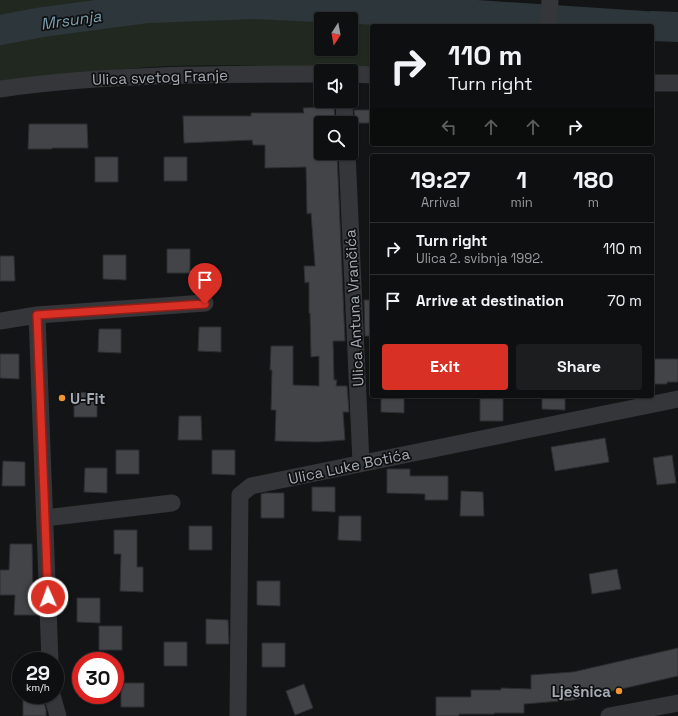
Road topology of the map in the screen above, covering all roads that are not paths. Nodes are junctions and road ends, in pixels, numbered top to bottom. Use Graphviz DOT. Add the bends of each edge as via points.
graph roads {
  1 [pos="550,0"];
  2 [pos="548,24"];
  3 [pos="314,74"];
  4 [pos="358,74"];
  5 [pos="370,75"];
  6 [pos="654,83"];
  7 [pos="678,83"];
  8 [pos="0,89"];
  9 [pos="347,160"];
  10 [pos="205,304"];
  11 [pos="37,315"];
  12 [pos="0,321"];
  13 [pos="678,399"];
  14 [pos="361,463"];
  15 [pos="172,503"];
  16 [pos="45,518"];
  17 [pos="50,652"];
  18 [pos="678,703"];
  19 [pos="55,704"];
  20 [pos="58,716"];
  21 [pos="238,716"];
  22 [pos="609,716"];
  1 -- 2 [label="street"];
  3 -- 8 [label="street, Ulica svetog Franje" via="113,77"];
  4 -- 5 [label="street"];
  6 -- 7 [label="street"];
  9 -- 14 [label="street, Ulica Antuna Vrančića"];
  10 -- 11 [label="street"];
  11 -- 12 [label="street"];
  11 -- 16 [label="street"];
  13 -- 14 [label="street, Ulica Luke Botića"];
  14 -- 21 [label="street, Ulica Luke Botića" via="251,486 240,494"];
  15 -- 16 [label="street"];
  16 -- 17 [label="street"];
  18 -- 22 [label="street"];
  19 -- 20 [label="street"];
}
